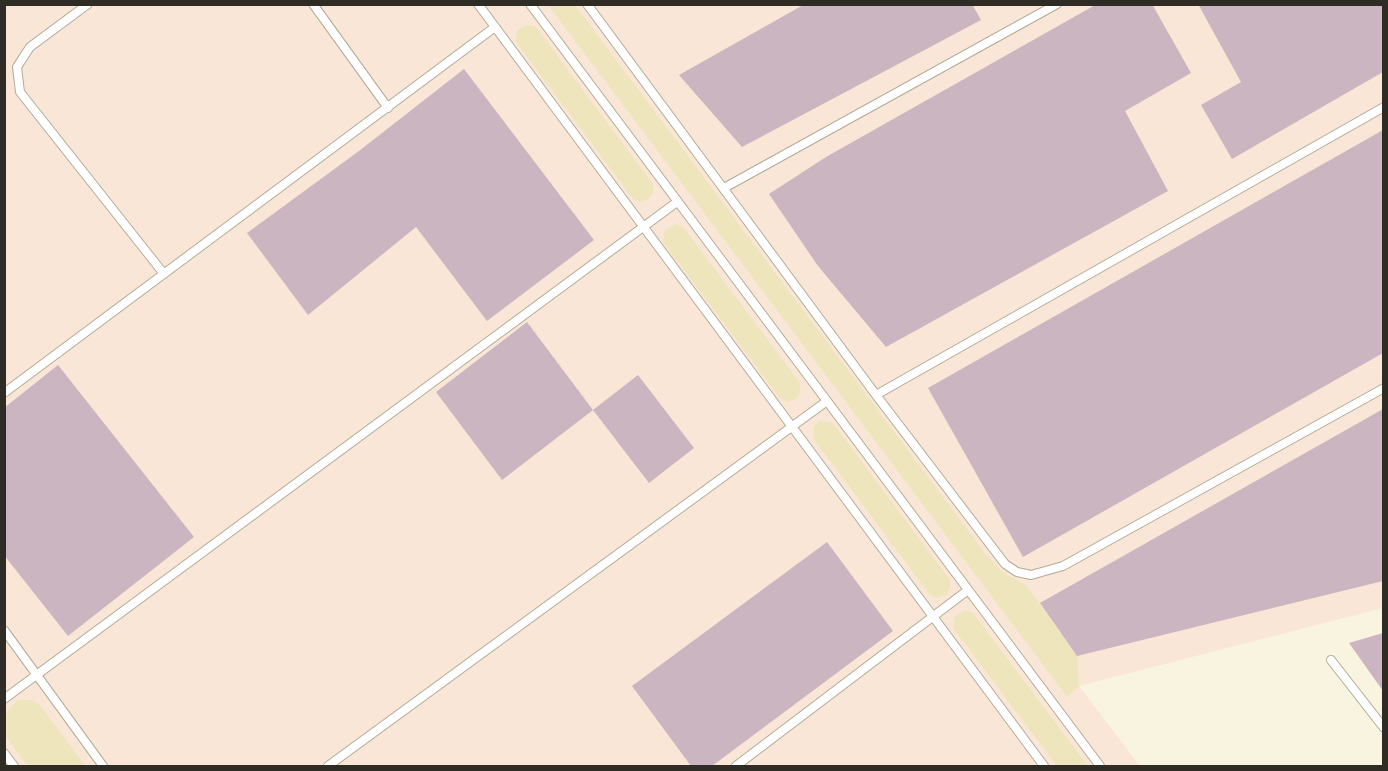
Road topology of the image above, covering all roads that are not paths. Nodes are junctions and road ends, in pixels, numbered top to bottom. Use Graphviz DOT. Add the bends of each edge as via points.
graph roads {
  1 [pos="88,4"];
  2 [pos="313,4"];
  3 [pos="478,4"];
  4 [pos="530,4"];
  5 [pos="587,4"];
  6 [pos="1058,4"];
  7 [pos="495,27"];
  8 [pos="1383,107"];
  9 [pos="388,108"];
  10 [pos="724,188"];
  11 [pos="677,202"];
  12 [pos="643,226"];
  13 [pos="164,273"];
  14 [pos="1383,388"];
  15 [pos="4,393"];
  16 [pos="876,395"];
  17 [pos="826,401"];
  18 [pos="793,428"];
  19 [pos="968,590"];
  20 [pos="934,618"];
  21 [pos="6,635"];
  22 [pos="1331,660"];
  23 [pos="37,675"];
  24 [pos="4,699"];
  25 [pos="1383,728"];
  26 [pos="4,753"];
  27 [pos="14,766"];
  28 [pos="103,766"];
  29 [pos="328,766"];
  30 [pos="736,766"];
  31 [pos="1044,766"];
  32 [pos="1100,766"];
  1 -- 13 [label="lane" via="30,47 17,67 20,92"];
  2 -- 9 [label="lane"];
  3 -- 7 [label="lane"];
  4 -- 11 [label="lane"];
  5 -- 10 [label="lane"];
  6 -- 10 [label="lane"];
  7 -- 9 [label="lane"];
  7 -- 12 [label="lane"];
  8 -- 16 [label="lane"];
  9 -- 13 [label="lane"];
  10 -- 16 [label="lane"];
  11 -- 12 [label="lane"];
  11 -- 17 [label="lane"];
  12 -- 18 [label="lane"];
  12 -- 23 [label="lane"];
  13 -- 15 [label="lane"];
  14 -- 16 [label="lane" via="1063,566 1031,575 1005,564"];
  17 -- 18 [label="lane"];
  17 -- 19 [label="lane"];
  18 -- 20 [label="lane"];
  18 -- 29 [label="lane"];
  19 -- 20 [label="lane"];
  19 -- 32 [label="lane"];
  20 -- 30 [label="lane"];
  20 -- 31 [label="lane"];
  21 -- 23 [label="lane"];
  22 -- 25 [label="lane"];
  23 -- 24 [label="lane"];
  23 -- 28 [label="lane"];
  26 -- 27 [label="lane"];
}
